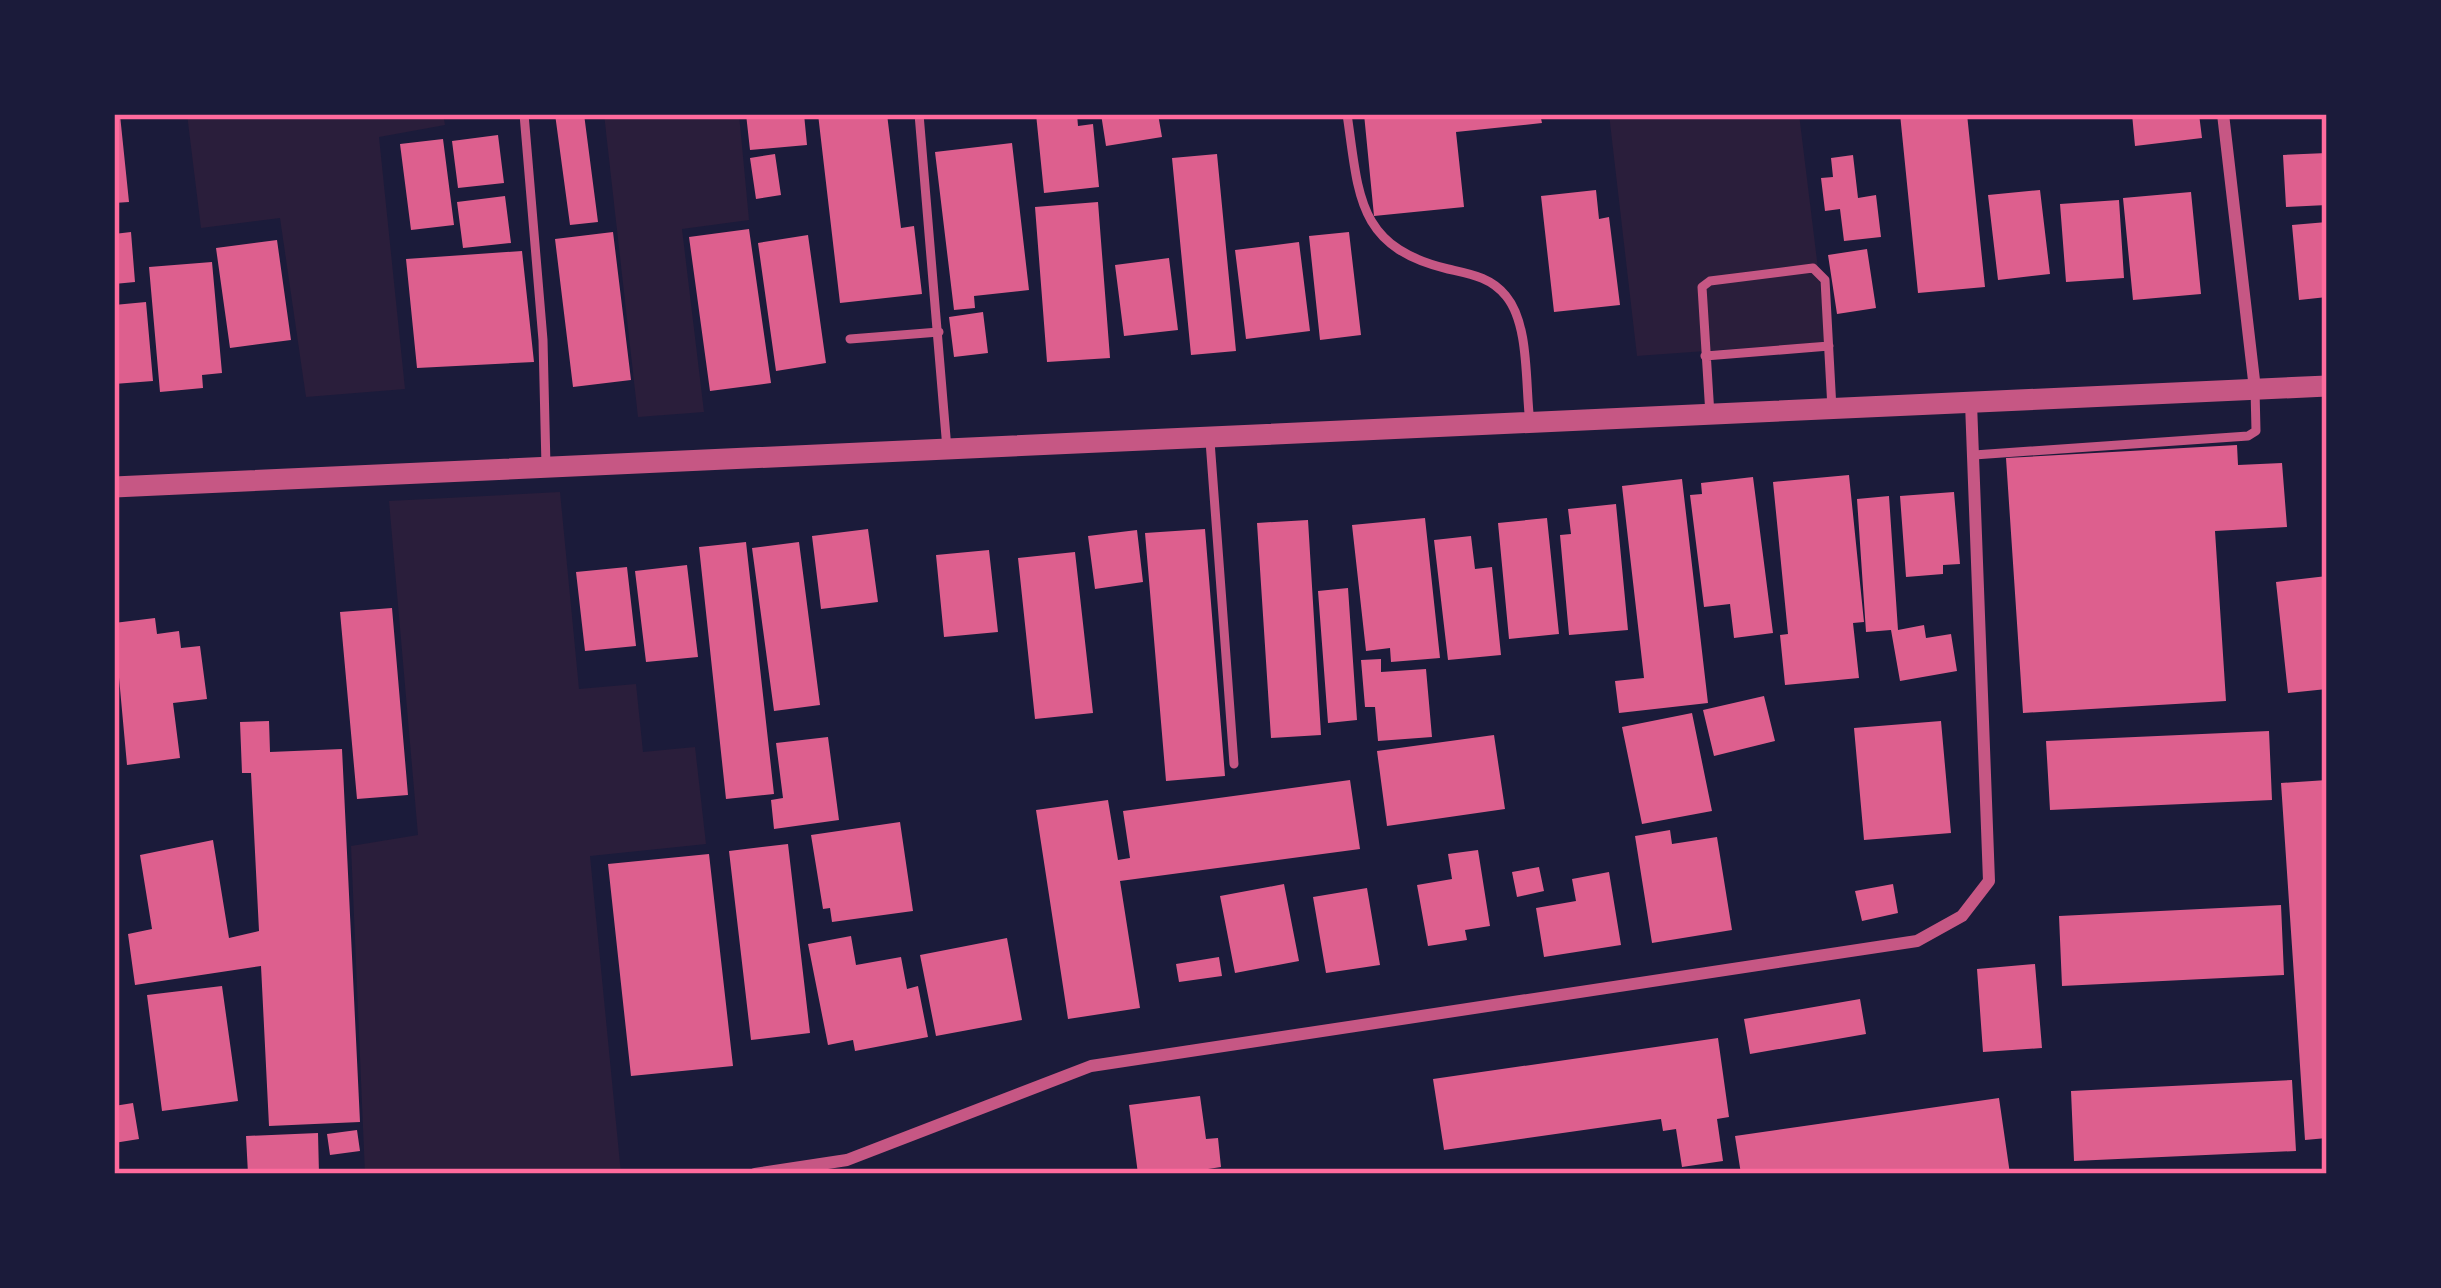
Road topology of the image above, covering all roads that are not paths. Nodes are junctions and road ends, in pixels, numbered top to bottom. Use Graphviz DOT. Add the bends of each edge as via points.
graph roads {
  1 [pos="524,114"];
  2 [pos="919,114"];
  3 [pos="1347,114"];
  4 [pos="2224,114"];
  5 [pos="939,332"];
  6 [pos="850,339"];
  7 [pos="1829,346"];
  8 [pos="1705,356"];
  9 [pos="2327,386"];
  10 [pos="2254,388"];
  11 [pos="1971,403"];
  12 [pos="1832,409"];
  13 [pos="1710,415"];
  14 [pos="1530,423"];
  15 [pos="1210,436"];
  16 [pos="947,449"];
  17 [pos="1974,455"];
  18 [pos="546,467"];
  19 [pos="114,487"];
  20 [pos="1234,764"];
  21 [pos="755,1174"];
  1 -- 18 [label="lane"];
  2 -- 5 [label="lane"];
  3 -- 14 [label="lane" via="1370,225 1396,251 1484,277 1506,296 1519,320"];
  4 -- 10 [label="street"];
  5 -- 6 [label="lane"];
  5 -- 16 [label="lane"];
  7 -- 8 [label="lane"];
  7 -- 8 [label="lane" via="1825,280 1813,268 1702,287"];
  7 -- 12 [label="lane"];
  8 -- 13 [label="lane"];
  9 -- 10 [label="street"];
  10 -- 11 [label="street"];
  10 -- 17 [label="lane" via="2256,431 2248,436"];
  11 -- 12 [label="street"];
  11 -- 17 [label="street"];
  12 -- 13 [label="street"];
  13 -- 14 [label="street"];
  14 -- 15 [label="street"];
  15 -- 16 [label="street"];
  15 -- 20 [label="lane"];
  16 -- 18 [label="street"];
  17 -- 21 [label="street" via="1989,880 1962,916 1917,941 1091,1066 847,1160"];
  18 -- 19 [label="street"];
}
